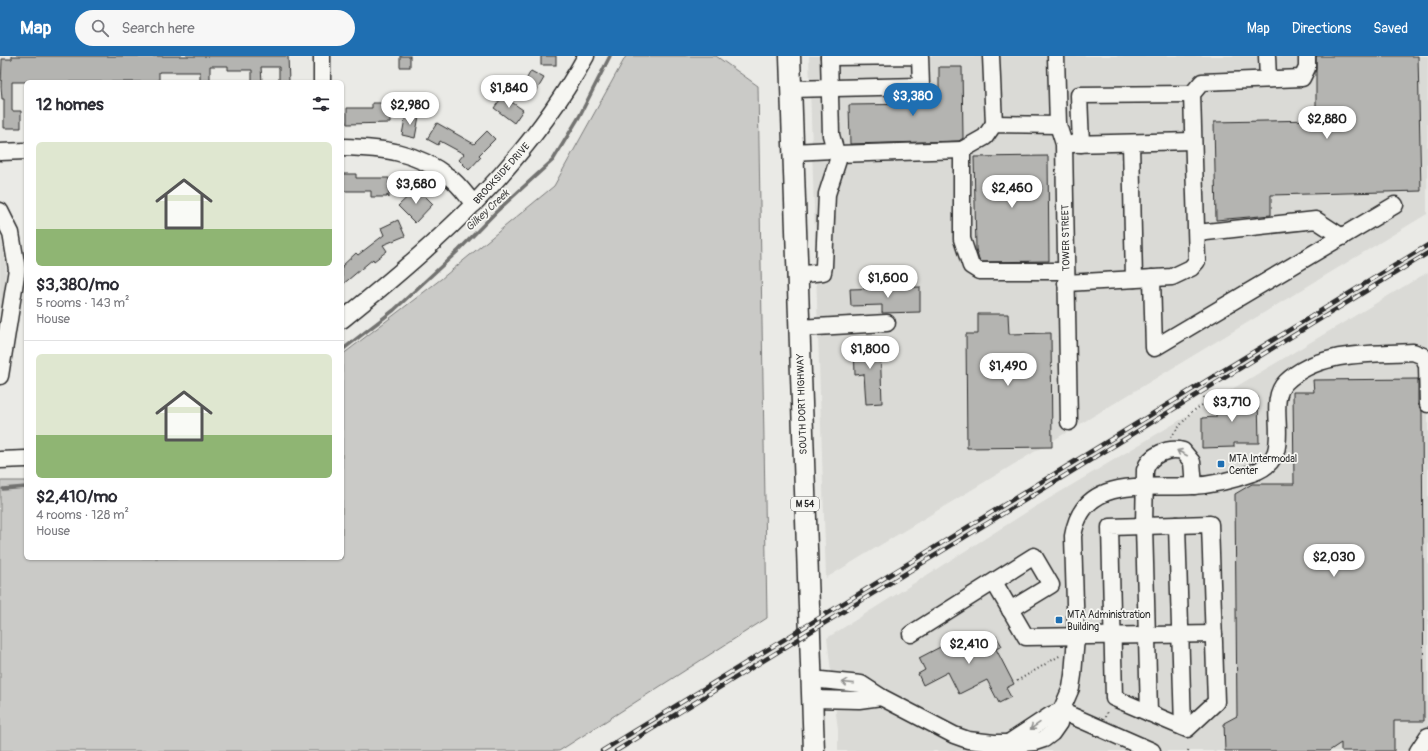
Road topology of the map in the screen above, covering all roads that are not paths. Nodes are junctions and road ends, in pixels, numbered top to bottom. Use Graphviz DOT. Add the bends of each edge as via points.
graph roads {
  1 [pos="322,56"];
  2 [pos="586,56"];
  3 [pos="790,56"];
  4 [pos="829,56"];
  5 [pos="920,56"];
  6 [pos="929,56"];
  7 [pos="990,56"];
  8 [pos="1056,56"];
  9 [pos="1267,56"];
  10 [pos="1307,56"];
  11 [pos="1268,79"];
  12 [pos="322,80"];
  13 [pos="830,87"];
  14 [pos="791,88"];
  15 [pos="1192,94"];
  16 [pos="994,124"];
  17 [pos="1058,125"];
  18 [pos="1192,141"];
  19 [pos="1131,143"];
  20 [pos="1064,144"];
  21 [pos="1081,144"];
  22 [pos="344,147"];
  23 [pos="962,150"];
  24 [pos="24,151"];
  25 [pos="0,152"];
  26 [pos="792,152"];
  27 [pos="835,152"];
  28 [pos="474,204"];
  29 [pos="1395,205"];
  30 [pos="0,211"];
  31 [pos="1197,233"];
  32 [pos="1342,236"];
  33 [pos="796,275"];
  34 [pos="1066,277"];
  35 [pos="1152,278"];
  36 [pos="1134,279"];
  37 [pos="21,283"];
  38 [pos="344,318"];
  39 [pos="887,323"];
  40 [pos="798,328"];
  41 [pos="0,376"];
  42 [pos="1428,404"];
  43 [pos="1069,422"];
  44 [pos="24,459"];
  45 [pos="0,460"];
  46 [pos="1194,486"];
  47 [pos="1144,488"];
  48 [pos="1177,525"];
  49 [pos="1144,526"];
  50 [pos="994,582"];
  51 [pos="1010,610"];
  52 [pos="911,634"];
  53 [pos="1180,634"];
  54 [pos="1214,634"];
  55 [pos="1147,635"];
  56 [pos="1112,636"];
  57 [pos="1076,637"];
  58 [pos="811,679"];
  59 [pos="881,697"];
  60 [pos="812,699"];
  61 [pos="1061,711"];
  62 [pos="1149,713"];
  63 [pos="1183,727"];
  64 [pos="1428,736"];
  65 [pos="814,751"];
  66 [pos="1152,751"];
  67 [pos="1418,751"];
  1 -- 12 [label="street"];
  2 -- 28 [label="street, BROOKSIDE DRIVE" via="540,130"];
  3 -- 14 [label="main road, SOUTH DORT HIGHWAY / M 54"];
  4 -- 5 [label="street"];
  4 -- 13 [label="street"];
  5 -- 6 [label="street"];
  5 -- 13 [label="street" via="921,86"];
  7 -- 16 [label="street"];
  8 -- 17 [label="street, TOWER STREET"];
  9 -- 11 [label="street"];
  10 -- 11 [label="street" via="1307,68 1302,78"];
  11 -- 15 [label="street" via="1202,82"];
  13 -- 14 [label="street"];
  13 -- 27 [label="street" via="831,135"];
  14 -- 26 [label="main road, SOUTH DORT HIGHWAY / M 54"];
  15 -- 18 [label="street"];
  15 -- 21 [label="street" via="1079,94"];
  16 -- 17 [label="street"];
  16 -- 23 [label="street" via="985,137"];
  17 -- 20 [label="street, TOWER STREET"];
  18 -- 19 [label="street"];
  18 -- 31 [label="street"];
  19 -- 21 [label="street"];
  19 -- 36 [label="street"];
  20 -- 21 [label="street"];
  20 -- 34 [label="street, TOWER STREET"];
  22 -- 28 [label="street" via="374,148 408,154 450,177"];
  23 -- 27 [label="street"];
  23 -- 34 [label="street" via="962,239 971,266 979,271"];
  24 -- 25 [label="street"];
  26 -- 27 [label="street"];
  26 -- 33 [label="main road, SOUTH DORT HIGHWAY / M 54"];
  27 -- 33 [label="street" via="836,170 828,194 823,272"];
  28 -- 38 [label="street, BROOKSIDE DRIVE" via="402,272"];
  29 -- 32 [label="street"];
  30 -- 37 [label="street" via="11,233"];
  31 -- 32 [label="street" via="1316,220"];
  31 -- 35 [label="street" via="1197,261 1191,268 1172,277"];
  32 -- 35 [label="street" via="1154,348"];
  33 -- 40 [label="main road, SOUTH DORT HIGHWAY / M 54"];
  34 -- 36 [label="street"];
  34 -- 43 [label="street, TOWER STREET"];
  35 -- 36 [label="street"];
  37 -- 41 [label="street"];
  39 -- 40 [label="street"];
  40 -- 58 [label="main road, SOUTH DORT HIGHWAY / M 54"];
  42 -- 46 [label="street" via="1427,365 1423,356 1413,352 1326,360 1292,377 1279,391 1276,447 1267,466 1238,478"];
  44 -- 45 [label="street"];
  46 -- 47 [label="street"];
  46 -- 47 [label="street, one-way" via="1192,462 1183,451 1168,450 1151,458 1147,463"];
  47 -- 49 [label="street"];
  47 -- 57 [label="street" via="1109,491 1097,496 1080,512 1072,536"];
  48 -- 49 [label="street"];
  48 -- 53 [label="street"];
  48 -- 54 [label="street" via="1210,524"];
  49 -- 55 [label="street"];
  49 -- 56 [label="street" via="1110,526"];
  50 -- 51 [label="street"];
  50 -- 51 [label="street" via="1034,556 1052,585"];
  50 -- 52 [label="street"];
  51 -- 57 [label="street" via="1026,637"];
  53 -- 54 [label="street"];
  53 -- 55 [label="street"];
  53 -- 63 [label="street"];
  54 -- 63 [label="street" via="1216,702 1187,729"];
  55 -- 56 [label="street"];
  55 -- 62 [label="street"];
  56 -- 57 [label="street"];
  56 -- 62 [label="street" via="1114,698"];
  57 -- 61 [label="street" via="1071,688"];
  59 -- 58 [label="street, one-way" via="861,684"];
  58 -- 60 [label="main road, SOUTH DORT HIGHWAY / M 54"];
  59 -- 60 [label="street" via="859,700"];
  59 -- 61 [label="street" via="954,735 968,740 994,743 1010,742"];
  60 -- 65 [label="main road, SOUTH DORT HIGHWAY / M 54"];
  61 -- 66 [label="street"];
  62 -- 63 [label="street"];
  64 -- 67 [label="street"];
}
